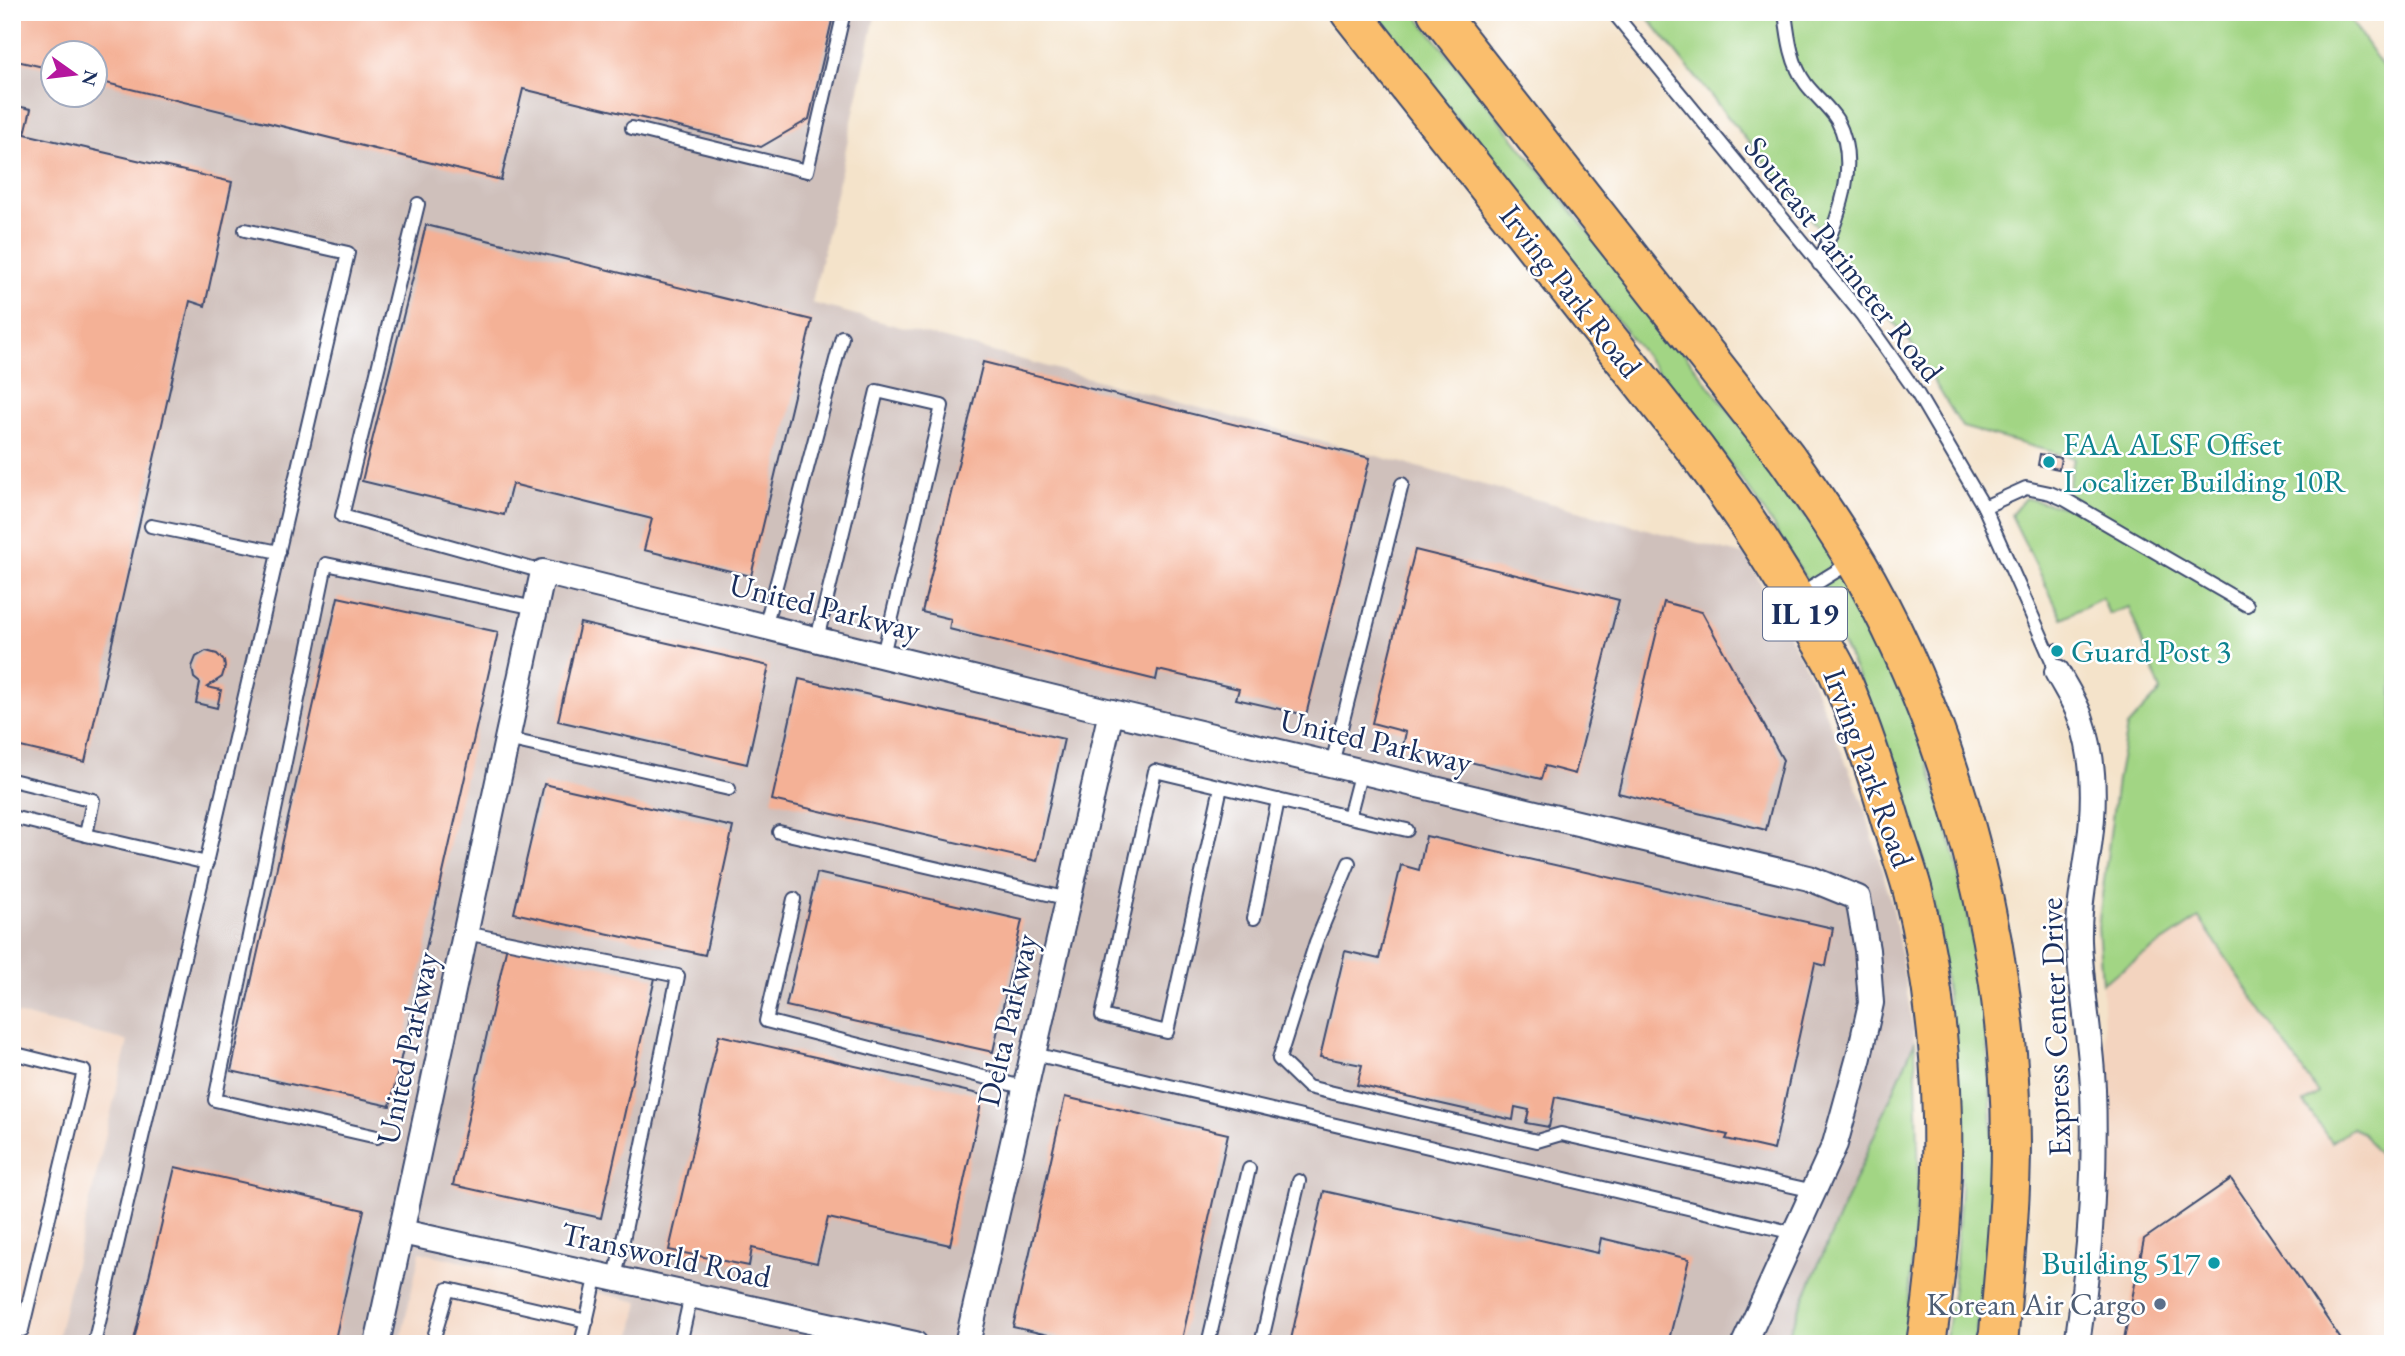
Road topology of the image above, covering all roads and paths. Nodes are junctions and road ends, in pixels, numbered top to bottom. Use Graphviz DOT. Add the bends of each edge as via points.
graph roads {
  1 [pos="844,12"];
  2 [pos="1350,12"];
  3 [pos="1437,12"];
  4 [pos="1613,12"];
  5 [pos="1785,12"];
  6 [pos="632,128"];
  7 [pos="418,204"];
  8 [pos="245,230"];
  9 [pos="1819,264"];
  10 [pos="842,337"];
  11 [pos="1402,484"];
  12 [pos="1984,507"];
  13 [pos="151,526"];
  14 [pos="279,552"];
  15 [pos="1854,560"];
  16 [pos="542,572"];
  17 [pos="1795,597"];
  18 [pos="2247,605"];
  19 [pos="535,608"];
  20 [pos="765,626"];
  21 [pos="817,639"];
  22 [pos="883,656"];
  23 [pos="2057,672"];
  24 [pos="1111,712"];
  25 [pos="507,739"];
  26 [pos="1332,764"];
  27 [pos="1361,771"];
  28 [pos="12,780"];
  29 [pos="1221,787"];
  30 [pos="729,789"];
  31 [pos="1278,800"];
  32 [pos="12,817"];
  33 [pos="1349,817"];
  34 [pos="1407,830"];
  35 [pos="779,832"];
  36 [pos="86,835"];
  37 [pos="207,863"];
  38 [pos="1349,863"];
  39 [pos="794,899"];
  40 [pos="1069,899"];
  41 [pos="1254,918"];
  42 [pos="466,933"];
  43 [pos="12,1053"];
  44 [pos="1034,1054"];
  45 [pos="1026,1088"];
  46 [pos="377,1137"];
  47 [pos="1248,1169"];
  48 [pos="1298,1181"];
  49 [pos="1814,1191"];
  50 [pos="402,1232"];
  51 [pos="1794,1233"];
  52 [pos="606,1276"];
  53 [pos="691,1295"];
  54 [pos="587,1321"];
  55 [pos="12,1328"];
  56 [pos="904,1343"];
  57 [pos="94,1344"];
  58 [pos="378,1344"];
  59 [pos="432,1344"];
  60 [pos="581,1344"];
  61 [pos="680,1344"];
  62 [pos="967,1344"];
  63 [pos="1209,1344"];
  64 [pos="1261,1344"];
  65 [pos="1744,1344"];
  66 [pos="1926,1344"];
  67 [pos="1996,1344"];
  68 [pos="2077,1344"];
  1 -- 6 [label="lane" via="807,171"];
  2 -- 17 [label="main road, Irving Park Road / IL 19" via="1696,450"];
  3 -- 15 [label="main road, IL 19" via="1786,457"];
  4 -- 9 [label="lane, Souteast Parimeter Road"];
  5 -- 9 [label="lane" via="1788,41 1804,81 1837,120 1847,149 1842,207"];
  7 -- 16 [label="lane" via="342,516"];
  8 -- 14 [label="lane" via="348,253"];
  9 -- 12 [label="lane, Souteast Parimeter Road" via="1917,393"];
  10 -- 20 [label="lane"];
  11 -- 26 [label="lane"];
  12 -- 18 [label="lane" via="2026,488 2050,493"];
  12 -- 23 [label="lane, Souteast Parimeter Road"];
  13 -- 14 [label="lane"];
  14 -- 37 [label="lane"];
  15 -- 17 [label="lane"];
  15 -- 67 [label="main road, IL 19" via="1907,664 1952,777 1991,940 2008,1056 2011,1144"];
  16 -- 19 [label="street, United Parkway"];
  16 -- 20 [label="street, United Parkway"];
  17 -- 66 [label="main road, Irving Park Road / IL 19" via="1838,671 1876,771 1913,892 1924,951 1942,1121 1942,1200"];
  19 -- 25 [label="street, United Parkway"];
  19 -- 46 [label="lane" via="326,564 215,1100"];
  20 -- 21 [label="street, United Parkway"];
  21 -- 22 [label="street, United Parkway"];
  21 -- 22 [label="lane" via="877,391 942,406"];
  22 -- 24 [label="street, United Parkway"];
  23 -- 68 [label="street, Express Center Drive" via="2081,718 2094,797 2079,940 2093,1088 2094,1160 2091,1236"];
  24 -- 26 [label="street, United Parkway"];
  24 -- 40 [label="street, Delta Parkway"];
  25 -- 30 [label="lane"];
  25 -- 42 [label="street, United Parkway"];
  26 -- 27 [label="street, United Parkway"];
  27 -- 33 [label="lane"];
  27 -- 49 [label="street, United Parkway" via="1809,878 1858,898 1871,1003 1835,1144"];
  28 -- 36 [label="lane" via="93,800"];
  29 -- 29 [label="lane" via="1155,771 1102,1016 1167,1032"];
  29 -- 31 [label="lane"];
  31 -- 33 [label="lane"];
  31 -- 41 [label="lane"];
  32 -- 36 [label="lane"];
  33 -- 34 [label="lane"];
  35 -- 40 [label="lane"];
  36 -- 37 [label="lane"];
  37 -- 57 [label="lane"];
  38 -- 49 [label="lane" via="1316,942 1279,1059 1308,1087 1537,1142 1561,1134"];
  39 -- 45 [label="lane" via="766,1021"];
  40 -- 44 [label="street, Delta Parkway"];
  42 -- 50 [label="street, United Parkway"];
  42 -- 52 [label="lane" via="678,976"];
  43 -- 55 [label="lane" via="84,1071 23,1330"];
  44 -- 45 [label="street, Delta Parkway"];
  44 -- 51 [label="lane"];
  45 -- 62 [label="street, Delta Parkway"];
  47 -- 63 [label="lane"];
  48 -- 64 [label="lane"];
  49 -- 51 [label="street"];
  50 -- 52 [label="street, Transworld Road"];
  50 -- 58 [label="street, United Parkway"];
  51 -- 65 [label="street"];
  52 -- 53 [label="street, Transworld Road"];
  52 -- 54 [label="lane"];
  53 -- 56 [label="street, Transworld Road"];
  53 -- 61 [label="lane"];
  54 -- 59 [label="lane" via="448,1289"];
  54 -- 60 [label="lane"];
}
